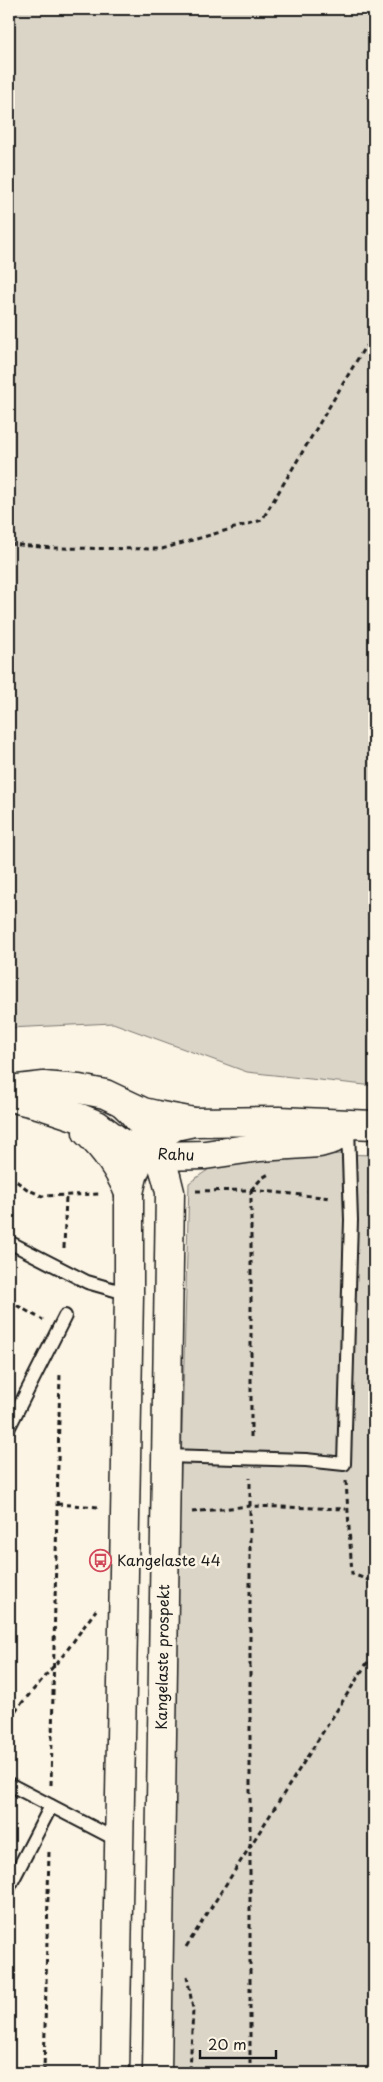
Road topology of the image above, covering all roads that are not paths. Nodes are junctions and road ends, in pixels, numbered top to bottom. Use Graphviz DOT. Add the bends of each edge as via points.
graph roads {
  1 [pos="9,1090"];
  2 [pos="9,1097"];
  3 [pos="124,1104"];
  4 [pos="60,1112"];
  5 [pos="194,1122"];
  6 [pos="361,1125"];
  7 [pos="153,1151"];
  8 [pos="205,1155"];
  9 [pos="170,1192"];
  10 [pos="129,1193"];
  11 [pos="9,1242"];
  12 [pos="129,1294"];
  13 [pos="65,1316"];
  14 [pos="9,1427"];
  15 [pos="166,1456"];
  16 [pos="9,1784"];
  17 [pos="51,1806"];
  18 [pos="119,1841"];
  19 [pos="9,1887"];
  20 [pos="115,2073"];
  21 [pos="157,2073"];
  1 -- 3 [label="main road" via="44,1086 78,1089 105,1094"];
  2 -- 4 [label="main road, Rahu"];
  3 -- 5 [label="main road" via="156,1116"];
  3 -- 7 [label="main road, Kangelaste prospekt" via="132,1110"];
  4 -- 7 [label="main road, Rahu" via="97,1125 121,1143"];
  4 -- 10 [label="main road" via="80,1125 109,1155 121,1172"];
  5 -- 6 [label="main road"];
  5 -- 7 [label="main road" via="175,1126 162,1134"];
  6 -- 8 [label="main road, Rahu" via="319,1143"];
  6 -- 15 [label="lane" via="350,1200 344,1464"];
  7 -- 8 [label="main road, Rahu"];
  7 -- 9 [label="main road, Kangelaste prospekt" via="166,1173"];
  7 -- 10 [label="main road" via="133,1176"];
  8 -- 9 [label="main road" via="183,1172"];
  9 -- 15 [label="main road, Kangelaste prospekt"];
  10 -- 12 [label="main road"];
  11 -- 12 [label="lane" via="87,1282"];
  12 -- 18 [label="main road"];
  13 -- 14 [label="lane"];
  15 -- 21 [label="main road, Kangelaste prospekt"];
  16 -- 17 [label="lane"];
  17 -- 18 [label="lane"];
  17 -- 19 [label="lane"];
  18 -- 20 [label="main road"];
}
